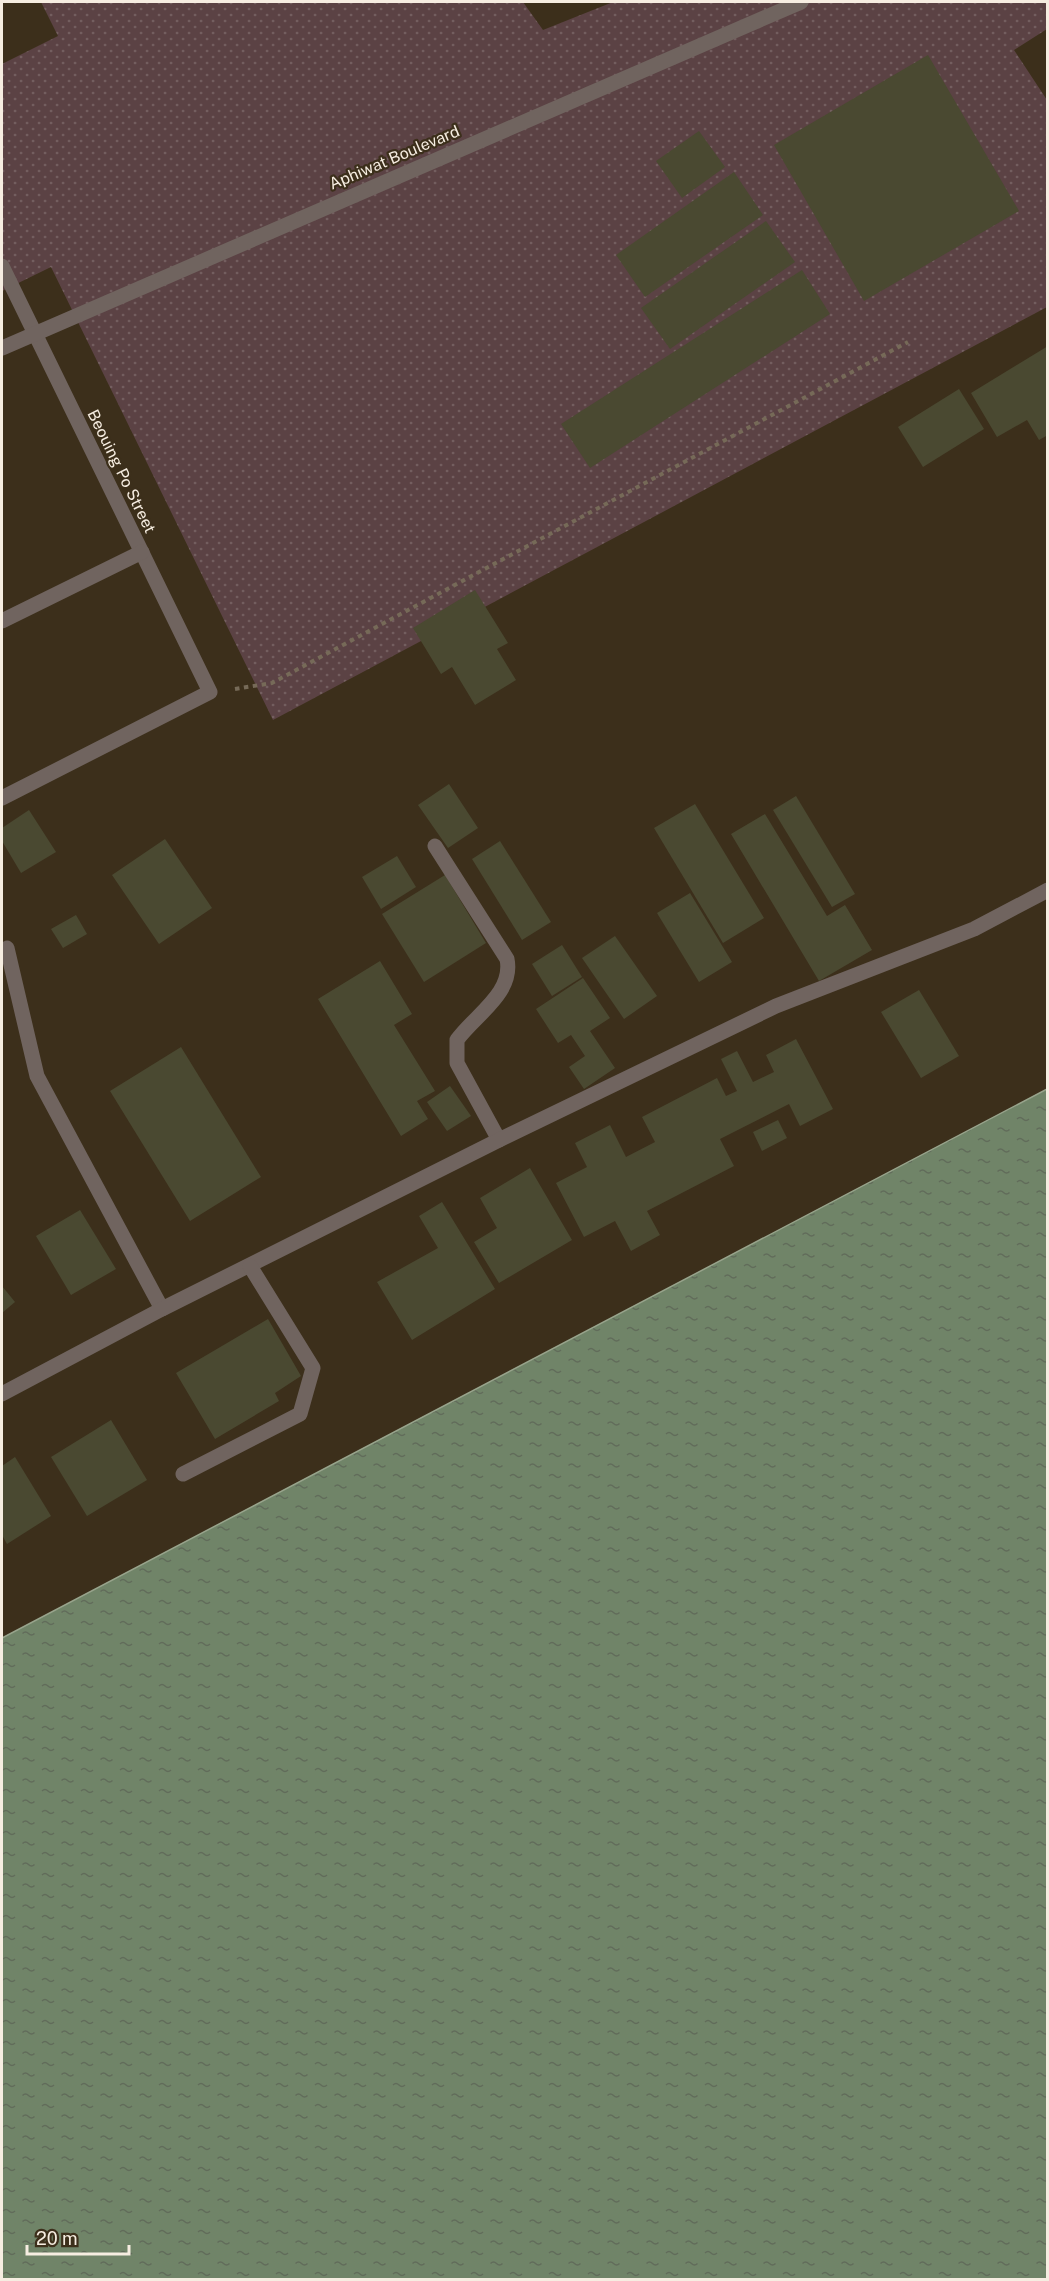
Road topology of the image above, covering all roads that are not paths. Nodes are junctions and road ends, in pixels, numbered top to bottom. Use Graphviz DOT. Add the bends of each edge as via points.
graph roads {
  1 [pos="801,2"];
  2 [pos="2,266"];
  3 [pos="34,332"];
  4 [pos="2,348"];
  5 [pos="142,552"];
  6 [pos="2,621"];
  7 [pos="2,798"];
  8 [pos="435,846"];
  9 [pos="1047,890"];
  10 [pos="7,948"];
  11 [pos="499,1140"];
  12 [pos="250,1266"];
  13 [pos="162,1309"];
  14 [pos="2,1394"];
  15 [pos="183,1474"];
  1 -- 3 [label="street, Aphiwat Boulevard"];
  2 -- 3 [label="street, Beouing Po Street"];
  3 -- 4 [label="street, Aphiwat Boulevard"];
  3 -- 5 [label="street, Beouing Po Street"];
  5 -- 6 [label="street"];
  5 -- 7 [label="street, Beouing Po Street" via="210,692"];
  8 -- 11 [label="street" via="507,959 510,972 506,986 457,1040 458,1063"];
  9 -- 11 [label="street" via="974,929 776,1005"];
  10 -- 13 [label="street" via="37,1076"];
  11 -- 12 [label="street"];
  12 -- 13 [label="street"];
  12 -- 15 [label="street" via="313,1368 309,1387 300,1414"];
  13 -- 14 [label="street"];
}
